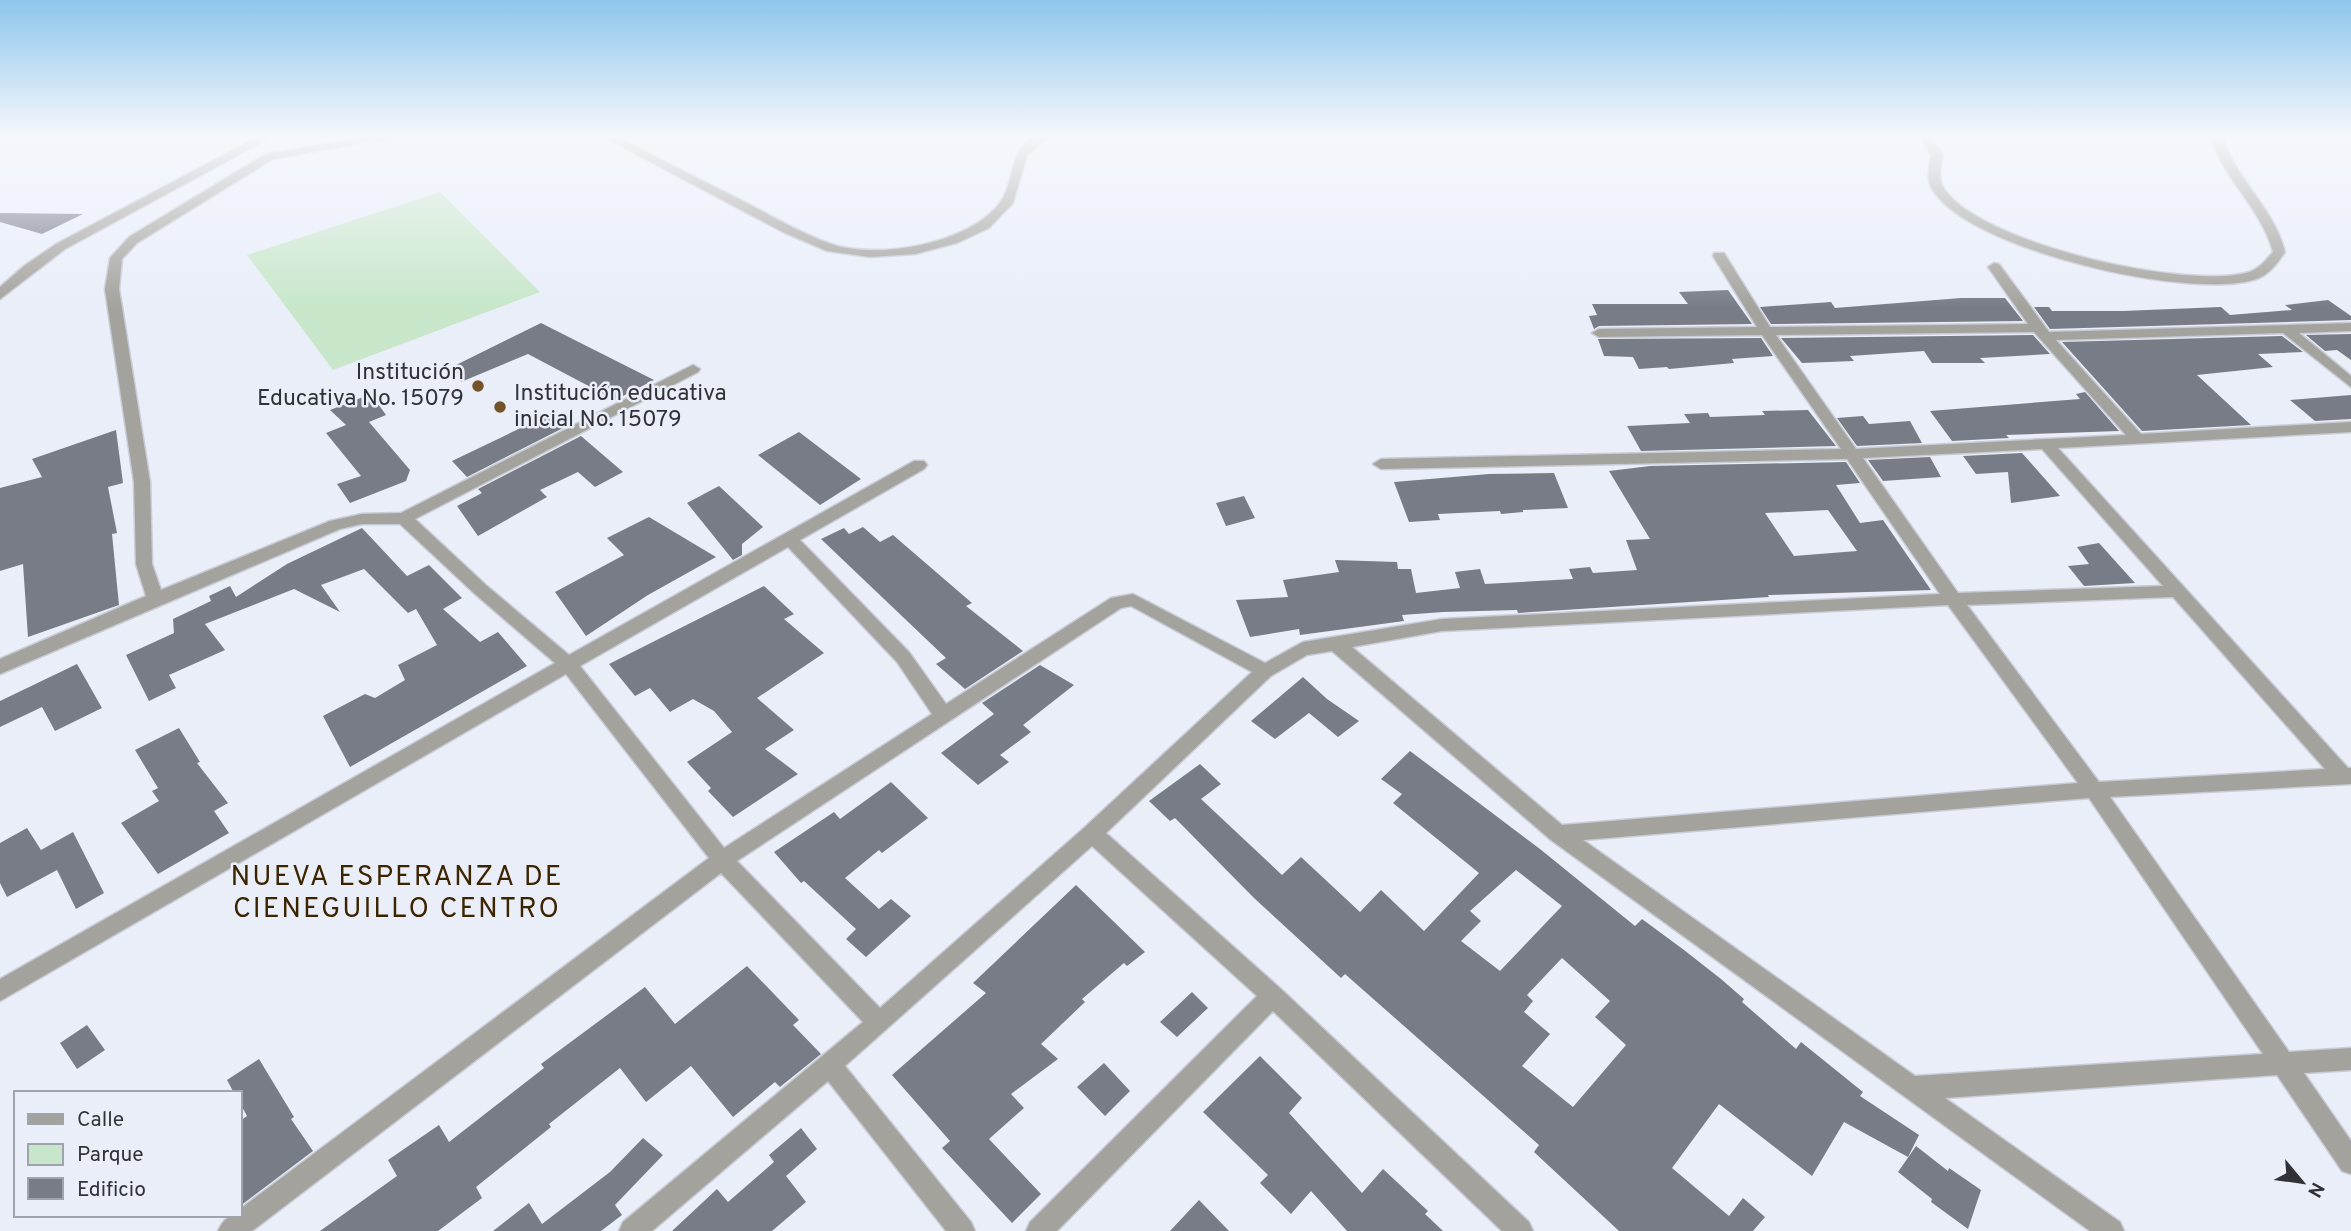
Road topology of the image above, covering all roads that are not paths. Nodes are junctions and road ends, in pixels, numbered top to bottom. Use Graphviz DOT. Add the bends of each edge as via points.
graph roads {
  1 [pos="159,191"];
  2 [pos="212,191"];
  3 [pos="714,191"];
  4 [pos="1011,191"];
  5 [pos="1940,191"];
  6 [pos="2246,191"];
  7 [pos="1719,256"];
  8 [pos="1994,267"];
  9 [pos="0,295"];
  10 [pos="2351,327"];
  11 [pos="2286,329"];
  12 [pos="1766,331"];
  13 [pos="2042,332"];
  14 [pos="1599,333"];
  15 [pos="693,369"];
  16 [pos="2351,383"];
  17 [pos="2351,427"];
  18 [pos="2137,438"];
  19 [pos="2046,444"];
  20 [pos="1854,454"];
  21 [pos="1381,464"];
  22 [pos="919,465"];
  23 [pos="404,518"];
  24 [pos="790,539"];
  25 [pos="2179,591"];
  26 [pos="156,599"];
  27 [pos="1954,599"];
  28 [pos="1336,644"];
  29 [pos="568,664"];
  30 [pos="0,667"];
  31 [pos="1265,671"];
  32 [pos="942,714"];
  33 [pos="2347,776"];
  34 [pos="2094,790"];
  35 [pos="1092,833"];
  36 [pos="1558,834"];
  37 [pos="722,860"];
  38 [pos="0,991"];
  39 [pos="1273,996"];
  40 [pos="879,1023"];
  41 [pos="2351,1059"];
  42 [pos="2282,1064"];
  43 [pos="830,1065"];
  44 [pos="1915,1088"];
  45 [pos="2351,1162"];
  46 [pos="231,1231"];
  47 [pos="632,1231"];
  48 [pos="962,1231"];
  49 [pos="1039,1231"];
  50 [pos="1520,1231"];
  51 [pos="2111,1231"];
  1 -- 9 [label="street" via="38,261"];
  2 -- 26 [label="street" via="133,240 116,258 112,289 142,482 144,564"];
  3 -- 4 [label="street" via="831,248 870,253 915,250 953,240 985,225 1007,203"];
  5 -- 6 [label="street" via="1948,202 1997,233 2075,258 2143,273 2212,281 2248,277 2270,266 2280,252 2277,238"];
  7 -- 12 [label="street"];
  8 -- 13 [label="street"];
  10 -- 11 [label="street"];
  11 -- 13 [label="street"];
  11 -- 16 [label="street"];
  12 -- 13 [label="street"];
  12 -- 14 [label="street"];
  12 -- 20 [label="street"];
  13 -- 18 [label="street"];
  15 -- 23 [label="street"];
  17 -- 18 [label="street"];
  18 -- 19 [label="street"];
  19 -- 20 [label="street"];
  19 -- 25 [label="street"];
  20 -- 21 [label="street"];
  20 -- 27 [label="street"];
  22 -- 24 [label="street"];
  23 -- 26 [label="street" via="336,525"];
  23 -- 29 [label="street"];
  24 -- 29 [label="street"];
  24 -- 32 [label="street" via="904,657"];
  25 -- 27 [label="street"];
  25 -- 33 [label="street"];
  26 -- 30 [label="street"];
  27 -- 28 [label="street" via="1442,625"];
  27 -- 34 [label="street"];
  28 -- 31 [label="street" via="1303,649"];
  28 -- 36 [label="street"];
  29 -- 37 [label="street"];
  29 -- 38 [label="street"];
  31 -- 32 [label="street" via="1125,599"];
  31 -- 35 [label="street"];
  32 -- 37 [label="street"];
  33 -- 34 [label="street"];
  34 -- 36 [label="street"];
  34 -- 42 [label="street"];
  35 -- 39 [label="street"];
  35 -- 40 [label="street"];
  36 -- 44 [label="street"];
  37 -- 40 [label="street"];
  37 -- 46 [label="street"];
  39 -- 49 [label="street"];
  39 -- 50 [label="street"];
  40 -- 43 [label="street"];
  41 -- 42 [label="street"];
  42 -- 44 [label="street"];
  42 -- 45 [label="street"];
  43 -- 47 [label="street"];
  43 -- 48 [label="street"];
  44 -- 51 [label="street"];
}
